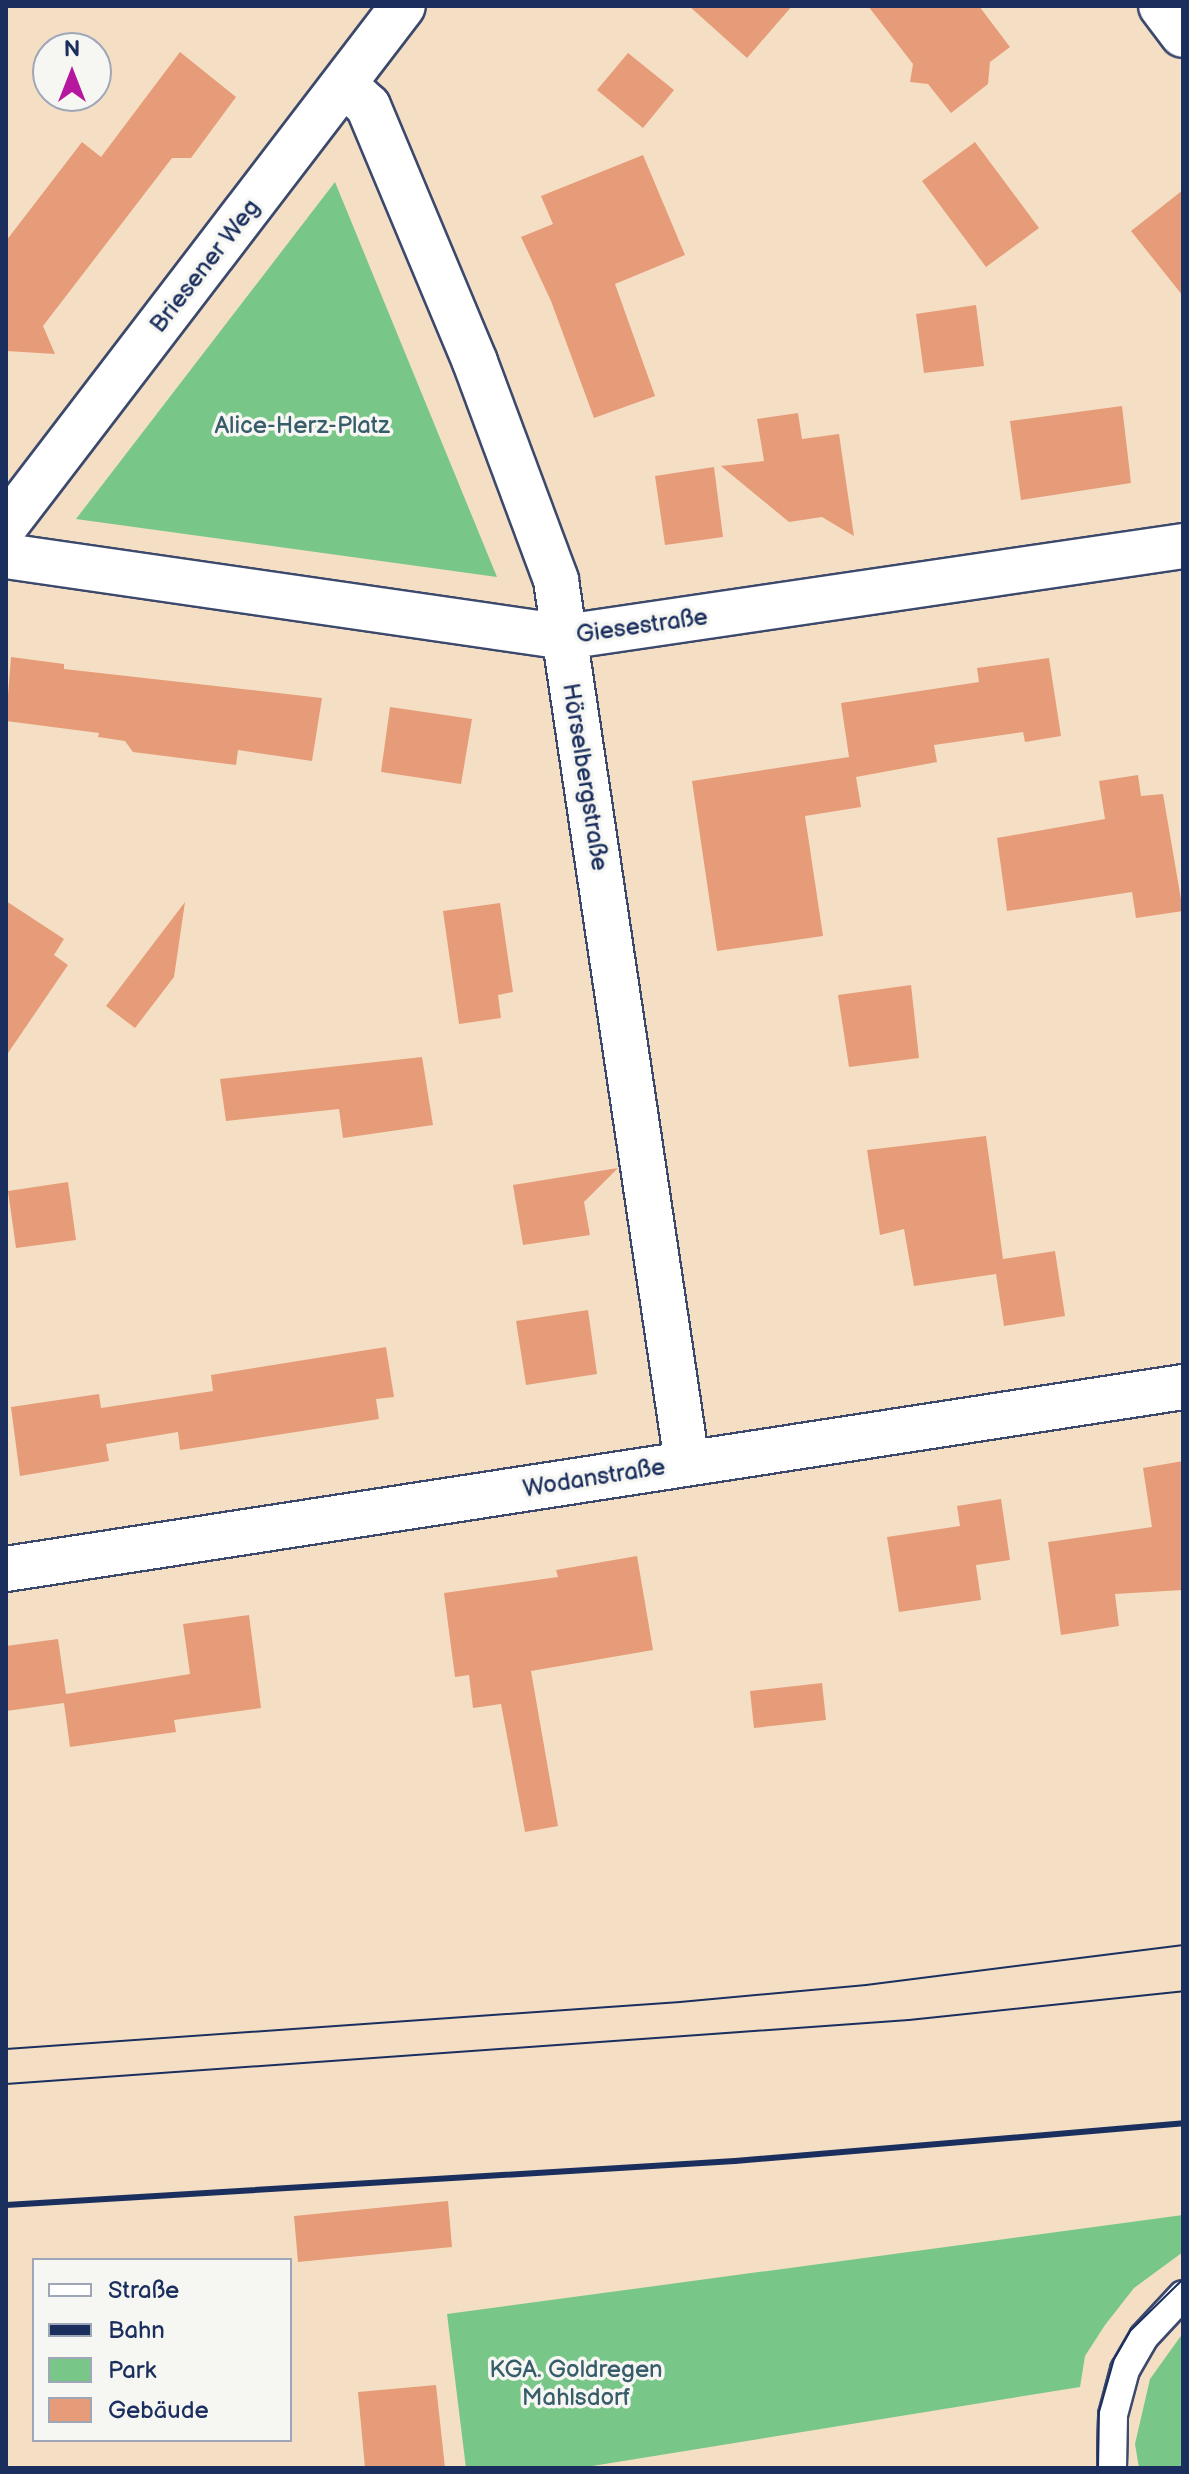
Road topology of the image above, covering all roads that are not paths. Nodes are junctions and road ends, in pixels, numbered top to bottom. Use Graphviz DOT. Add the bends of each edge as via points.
graph roads {
  1 [pos="403,6"];
  2 [pos="1161,6"];
  3 [pos="1183,35"];
  4 [pos="344,84"];
  5 [pos="6,525"];
  6 [pos="1183,546"];
  7 [pos="6,556"];
  8 [pos="565,637"];
  9 [pos="1183,1387"];
  10 [pos="687,1463"];
  11 [pos="6,1569"];
  12 [pos="1183,2295"];
  13 [pos="1112,2468"];
  1 -- 4 [label="street, Briesener Weg"];
  2 -- 3 [label="street"];
  4 -- 5 [label="street, Briesener Weg"];
  4 -- 8 [label="street, Hörselbergstraße" via="368,106 475,362 556,580"];
  6 -- 8 [label="street, Giesestraße"];
  7 -- 8 [label="street, Giesestraße"];
  8 -- 10 [label="street, Hörselbergstraße"];
  9 -- 10 [label="street, Wodanstraße"];
  10 -- 11 [label="street, Wodanstraße"];
  12 -- 13 [label="lane" via="1144,2337 1125,2370 1113,2415"];
}
